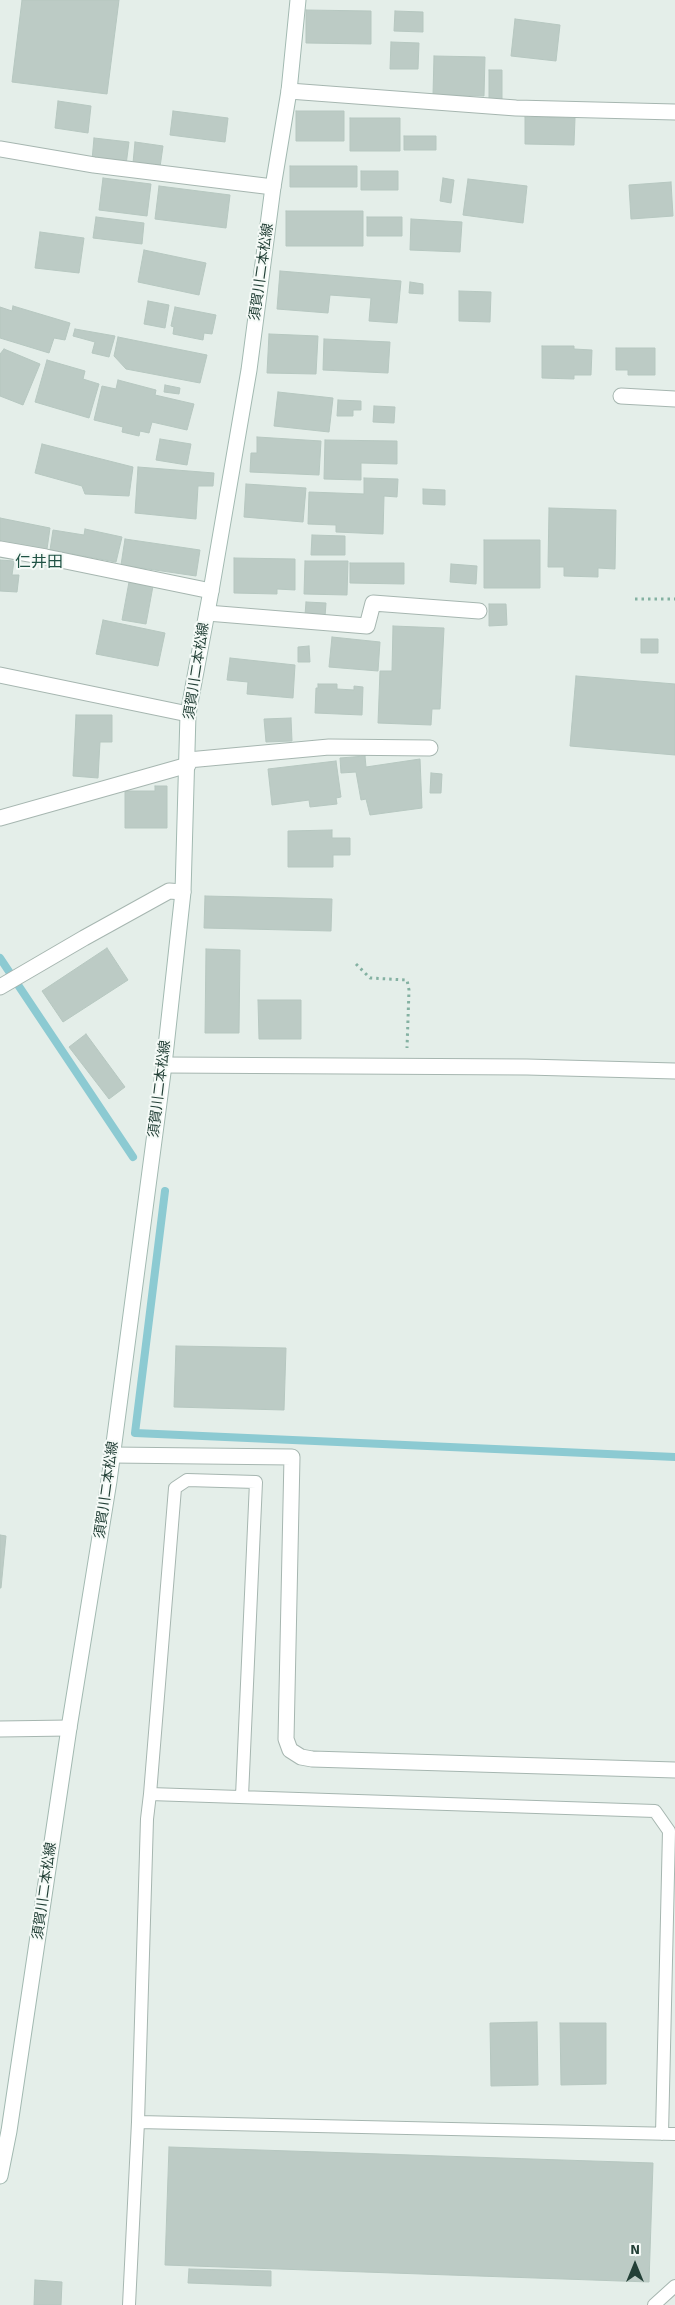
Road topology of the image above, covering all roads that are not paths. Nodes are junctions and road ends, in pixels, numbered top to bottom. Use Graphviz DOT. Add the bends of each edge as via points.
graph roads {
  1 [pos="298,0"];
  2 [pos="289,91"];
  3 [pos="675,112"];
  4 [pos="0,149"];
  5 [pos="273,187"];
  6 [pos="621,396"];
  7 [pos="675,399"];
  8 [pos="0,549"];
  9 [pos="211,591"];
  10 [pos="479,611"];
  11 [pos="207,613"];
  12 [pos="0,675"];
  13 [pos="188,714"];
  14 [pos="430,748"];
  15 [pos="188,763"];
  16 [pos="0,818"];
  17 [pos="183,892"];
  18 [pos="0,987"];
  19 [pos="164,1065"];
  20 [pos="675,1071"];
  21 [pos="112,1454"];
  22 [pos="69,1728"];
  23 [pos="0,1729"];
  24 [pos="675,1770"];
  25 [pos="150,1794"];
  26 [pos="242,1796"];
  27 [pos="138,2122"];
  28 [pos="662,2134"];
  29 [pos="675,2134"];
  30 [pos="0,2176"];
  31 [pos="675,2286"];
  32 [pos="129,2305"];
  33 [pos="654,2305"];
  1 -- 2 [label="street, 須賀川二本松線"];
  2 -- 3 [label="street" via="516,108"];
  2 -- 5 [label="street, 須賀川二本松線"];
  4 -- 5 [label="street" via="94,165"];
  5 -- 9 [label="street, 須賀川二本松線" via="249,370"];
  6 -- 7 [label="street"];
  8 -- 9 [label="street"];
  9 -- 11 [label="street, 須賀川二本松線"];
  10 -- 11 [label="street" via="373,603 367,626"];
  11 -- 13 [label="street, 須賀川二本松線"];
  12 -- 13 [label="street"];
  13 -- 15 [label="street, 須賀川二本松線"];
  14 -- 15 [label="street" via="329,747"];
  15 -- 16 [label="street"];
  15 -- 17 [label="street, 須賀川二本松線"];
  17 -- 18 [label="street" via="169,891"];
  17 -- 19 [label="street, 須賀川二本松線"];
  19 -- 20 [label="street"];
  19 -- 21 [label="street, 須賀川二本松線"];
  21 -- 22 [label="street, 須賀川二本松線"];
  21 -- 24 [label="street" via="292,1456 286,1739 290,1750 301,1757"];
  22 -- 23 [label="street"];
  22 -- 30 [label="street, 須賀川二本松線"];
  25 -- 26 [label="lane"];
  25 -- 26 [label="lane" via="176,1488 187,1480 256,1482"];
  25 -- 27 [label="lane"];
  26 -- 28 [label="lane" via="655,1811 669,1831"];
  27 -- 28 [label="lane"];
  27 -- 32 [label="lane"];
  28 -- 29 [label="lane"];
  31 -- 33 [label="lane"];
}
